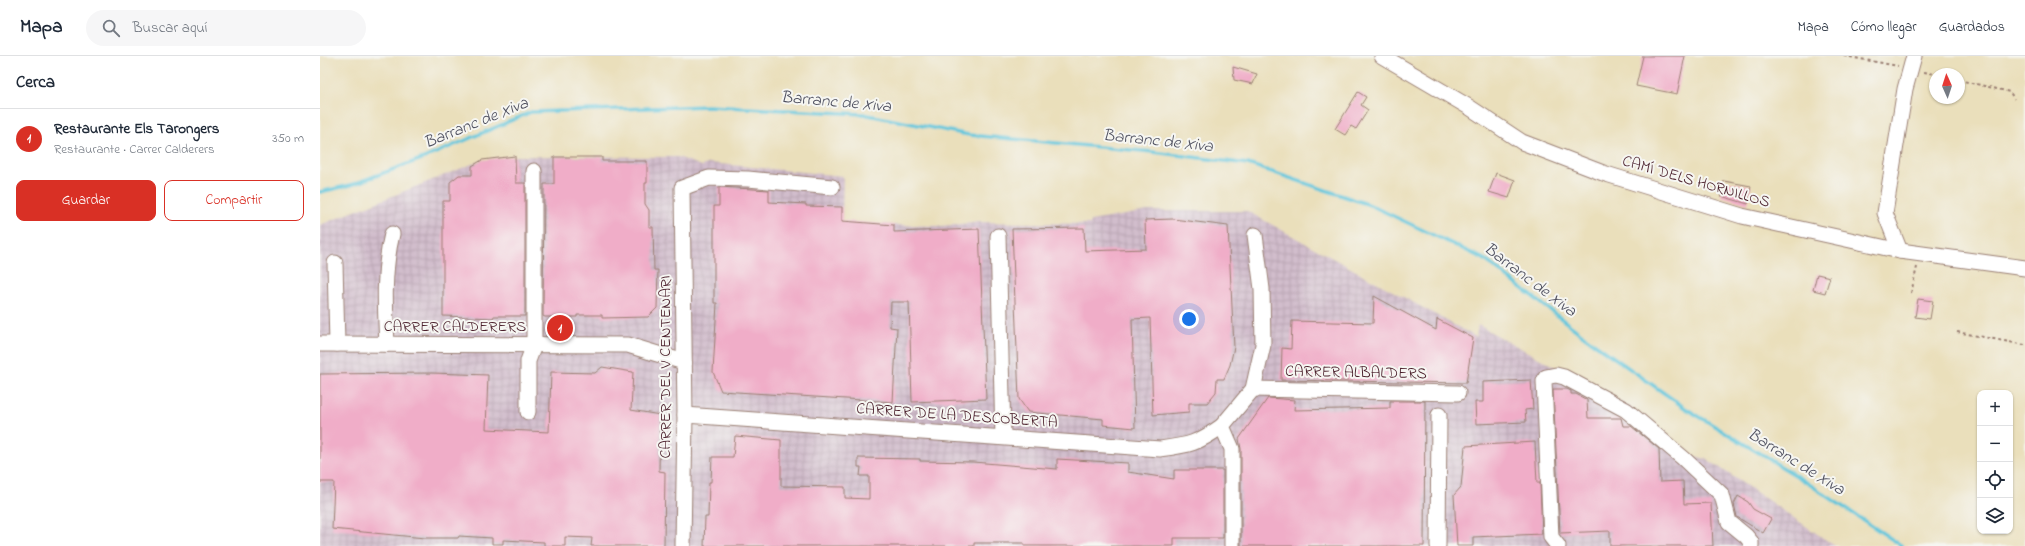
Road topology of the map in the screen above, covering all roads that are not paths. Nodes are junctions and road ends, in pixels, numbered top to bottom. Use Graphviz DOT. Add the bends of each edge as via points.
graph roads {
  1 [pos="1382,56"];
  2 [pos="1912,62"];
  3 [pos="534,171"];
  4 [pos="832,187"];
  5 [pos="392,234"];
  6 [pos="1255,234"];
  7 [pos="998,236"];
  8 [pos="1900,251"];
  9 [pos="335,263"];
  10 [pos="2025,268"];
  11 [pos="320,344"];
  12 [pos="337,344"];
  13 [pos="387,344"];
  14 [pos="534,345"];
  15 [pos="684,362"];
  16 [pos="1253,389"];
  17 [pos="1458,393"];
  18 [pos="528,412"];
  19 [pos="685,415"];
  20 [pos="1439,415"];
  21 [pos="1222,426"];
  22 [pos="1003,437"];
  23 [pos="682,546"];
  24 [pos="1232,546"];
  25 [pos="1438,546"];
  26 [pos="1558,546"];
  27 [pos="1751,546"];
  1 -- 8 [label="street, CAMÍ DELS HORNILLOS" via="1469,107 1522,142 1603,173 1742,216"];
  2 -- 8 [label="street" via="1885,213"];
  3 -- 14 [label="street"];
  4 -- 15 [label="street, CARRER DEL V CENTENARI" via="709,178 682,188"];
  5 -- 13 [label="street" via="386,257 384,295"];
  6 -- 16 [label="street" via="1262,289 1263,345"];
  7 -- 22 [label="street"];
  8 -- 10 [label="street, CAMÍ DELS HORNILLOS"];
  9 -- 12 [label="street"];
  11 -- 12 [label="street, CARRER CALDERERS"];
  12 -- 13 [label="street, CARRER CALDERERS"];
  13 -- 14 [label="street, CARRER CALDERERS"];
  14 -- 15 [label="street, CARRER CALDERERS" via="628,345"];
  14 -- 18 [label="street" via="528,361"];
  15 -- 19 [label="street, CARRER DEL V CENTENARI"];
  16 -- 17 [label="street, CARRER ALBALDERS"];
  16 -- 21 [label="street, CARRER DE LA DESCOBERTA"];
  19 -- 22 [label="street, CARRER DE LA DESCOBERTA"];
  19 -- 23 [label="street, CARRER DEL V CENTENARI"];
  20 -- 25 [label="street"];
  21 -- 22 [label="street, CARRER DE LA DESCOBERTA" via="1204,439 1189,445 1160,449"];
  21 -- 24 [label="street" via="1232,449"];
  26 -- 27 [label="street" via="1551,537 1544,381 1546,377 1556,375 1626,410 1683,458 1722,495 1729,522 1746,536"];
}
